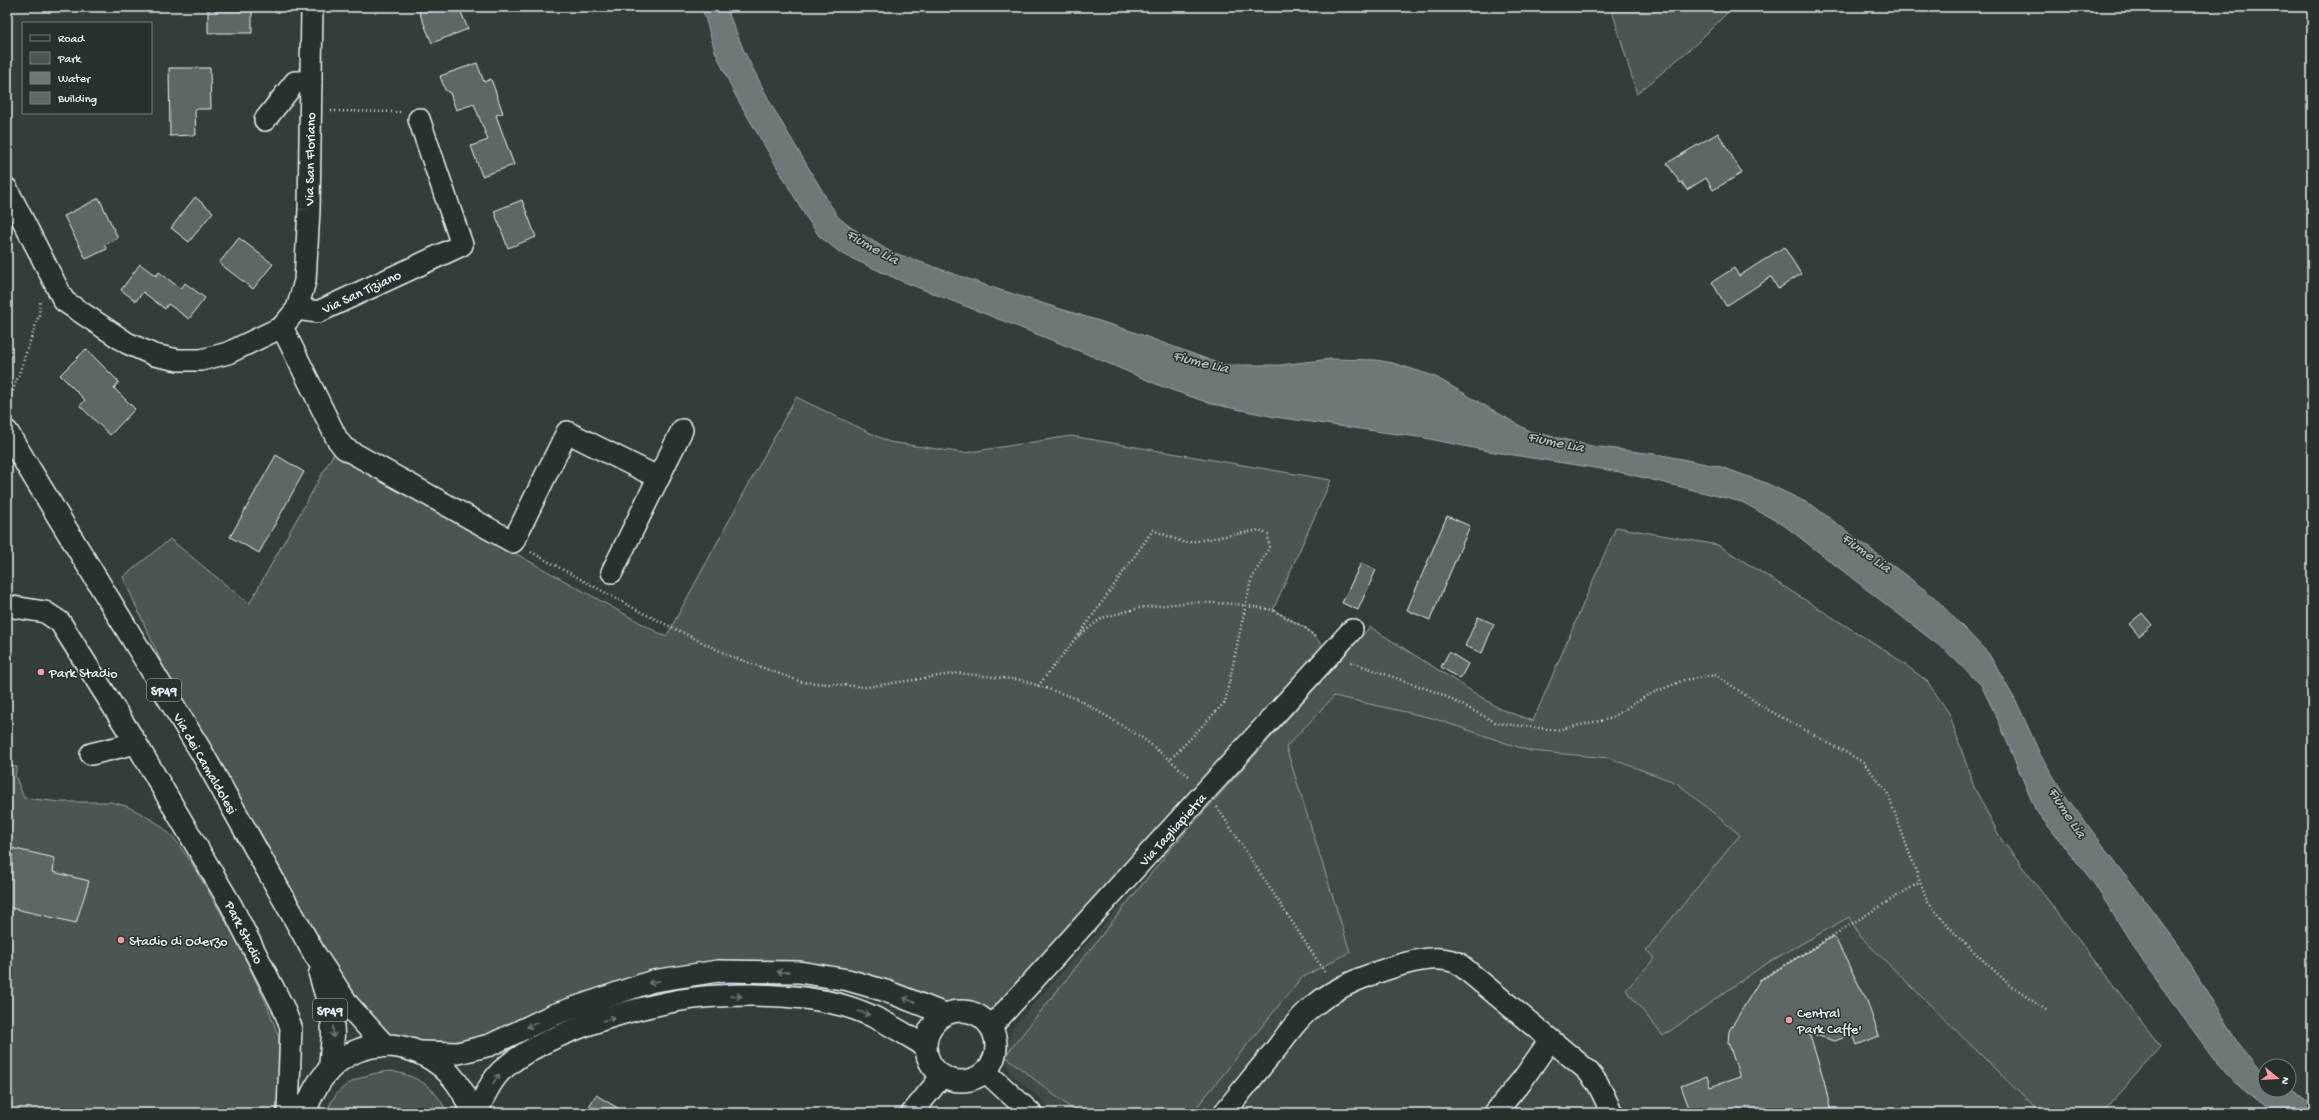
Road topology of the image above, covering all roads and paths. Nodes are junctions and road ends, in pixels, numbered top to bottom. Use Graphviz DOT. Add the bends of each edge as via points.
graph roads {
  1 [pos="312,7"];
  2 [pos="311,82"];
  3 [pos="310,111"];
  4 [pos="419,119"];
  5 [pos="265,120"];
  6 [pos="7,189"];
  7 [pos="38,295"];
  8 [pos="296,309"];
  9 [pos="282,327"];
  10 [pos="13,391"];
  11 [pos="682,430"];
  12 [pos="7,432"];
  13 [pos="659,478"];
  14 [pos="513,542"];
  15 [pos="612,572"];
  16 [pos="7,606"];
  17 [pos="1246,606"];
  18 [pos="1352,630"];
  19 [pos="1076,638"];
  20 [pos="1331,654"];
  21 [pos="1038,686"];
  22 [pos="136,743"];
  23 [pos="91,754"];
  24 [pos="1170,760"];
  25 [pos="1206,791"];
  26 [pos="1920,882"];
  27 [pos="314,953"];
  28 [pos="1760,980"];
  29 [pos="1337,990"];
  30 [pos="2046,1010"];
  31 [pos="946,1014"];
  32 [pos="991,1027"];
  33 [pos="1550,1040"];
  34 [pos="385,1046"];
  35 [pos="925,1046"];
  36 [pos="420,1052"];
  37 [pos="330,1068"];
  38 [pos="986,1072"];
  39 [pos="942,1076"];
  40 [pos="288,1113"];
  41 [pos="304,1113"];
  42 [pos="471,1113"];
  43 [pos="477,1113"];
  44 [pos="912,1113"];
  45 [pos="1032,1113"];
  46 [pos="1224,1113"];
  47 [pos="1495,1113"];
  48 [pos="1612,1113"];
  1 -- 2 [label="street, Via San Floriano"];
  2 -- 3 [label="street, Via San Floriano"];
  2 -- 5 [label="street" via="295,82"];
  3 -- 4 [label="path" via="403,112"];
  3 -- 8 [label="street, Via San Floriano" via="305,281"];
  4 -- 8 [label="street, Via San Tiziano" via="462,245 318,312"];
  6 -- 9 [label="street" via="64,301 127,343 154,355 178,360 201,360 228,353"];
  7 -- 10 [label="path" via="39,315"];
  8 -- 9 [label="street"];
  9 -- 14 [label="street" via="337,439 344,448"];
  11 -- 13 [label="street"];
  12 -- 27 [label="main road, Via dei Camaldolesi / SP49" via="202,753"];
  13 -- 14 [label="street" via="567,432"];
  13 -- 15 [label="street"];
  14 -- 21 [label="path" via="637,610 730,656 802,682 867,688 958,673 1021,680"];
  16 -- 22 [label="street, Park Stadio" via="44,612 60,622"];
  17 -- 19 [label="path" via="1192,602 1139,608 1102,618"];
  17 -- 19 [label="path" via="1251,580 1269,548 1268,535 1260,530 1185,543 1153,530"];
  17 -- 20 [label="path" via="1273,610 1307,628"];
  17 -- 24 [label="path" via="1224,702"];
  18 -- 20 [label="street, Via Tagliapietra"];
  19 -- 21 [label="path"];
  20 -- 25 [label="street, Via Tagliapietra"];
  20 -- 26 [label="path" via="1441,694 1497,723 1556,730 1609,719 1648,695 1684,680 1716,675 1763,708 1863,762 1887,792"];
  21 -- 24 [label="path" via="1078,699 1144,739"];
  22 -- 23 [label="street"];
  22 -- 40 [label="street, Park Stadio" via="231,905 283,1007 291,1027"];
  24 -- 25 [label="path"];
  25 -- 29 [label="path"];
  25 -- 32 [label="street, Via Tagliapietra"];
  26 -- 28 [label="path"];
  26 -- 30 [label="path" via="1927,900 1960,938 2011,986"];
  27 -- 34 [label="main road, Via dei Camaldolesi / SP49" via="348,1005"];
  27 -- 37 [label="main road, Via dei Camaldolesi / SP49, one-way" via="332,1015"];
  29 -- 33 [label="street" via="1371,973 1414,961 1447,959 1458,963"];
  29 -- 46 [label="street" via="1316,1004 1298,1021"];
  31 -- 32 [label="street" via="955,1011 974,1013"];
  31 -- 35 [label="street" via="931,1027"];
  31 -- 36 [label="street, one-way" via="886,991 848,980 799,972 718,971 653,981 553,1015 490,1045 458,1053"];
  32 -- 38 [label="street" via="996,1038 996,1050 993,1062"];
  33 -- 47 [label="street"];
  33 -- 48 [label="street" via="1588,1070"];
  34 -- 36 [label="main road" via="403,1047"];
  34 -- 37 [label="main road" via="347,1056"];
  35 -- 39 [label="street" via="930,1063"];
  43 -- 35 [label="street, one-way" via="500,1072 521,1055 568,1031 654,1006 718,996 799,998 843,1006 877,1017"];
  36 -- 42 [label="main road" via="440,1063 456,1079 468,1100"];
  37 -- 41 [label="main road" via="314,1089"];
  38 -- 39 [label="street" via="978,1078 964,1082"];
  38 -- 45 [label="street"];
  39 -- 44 [label="street"];
}
